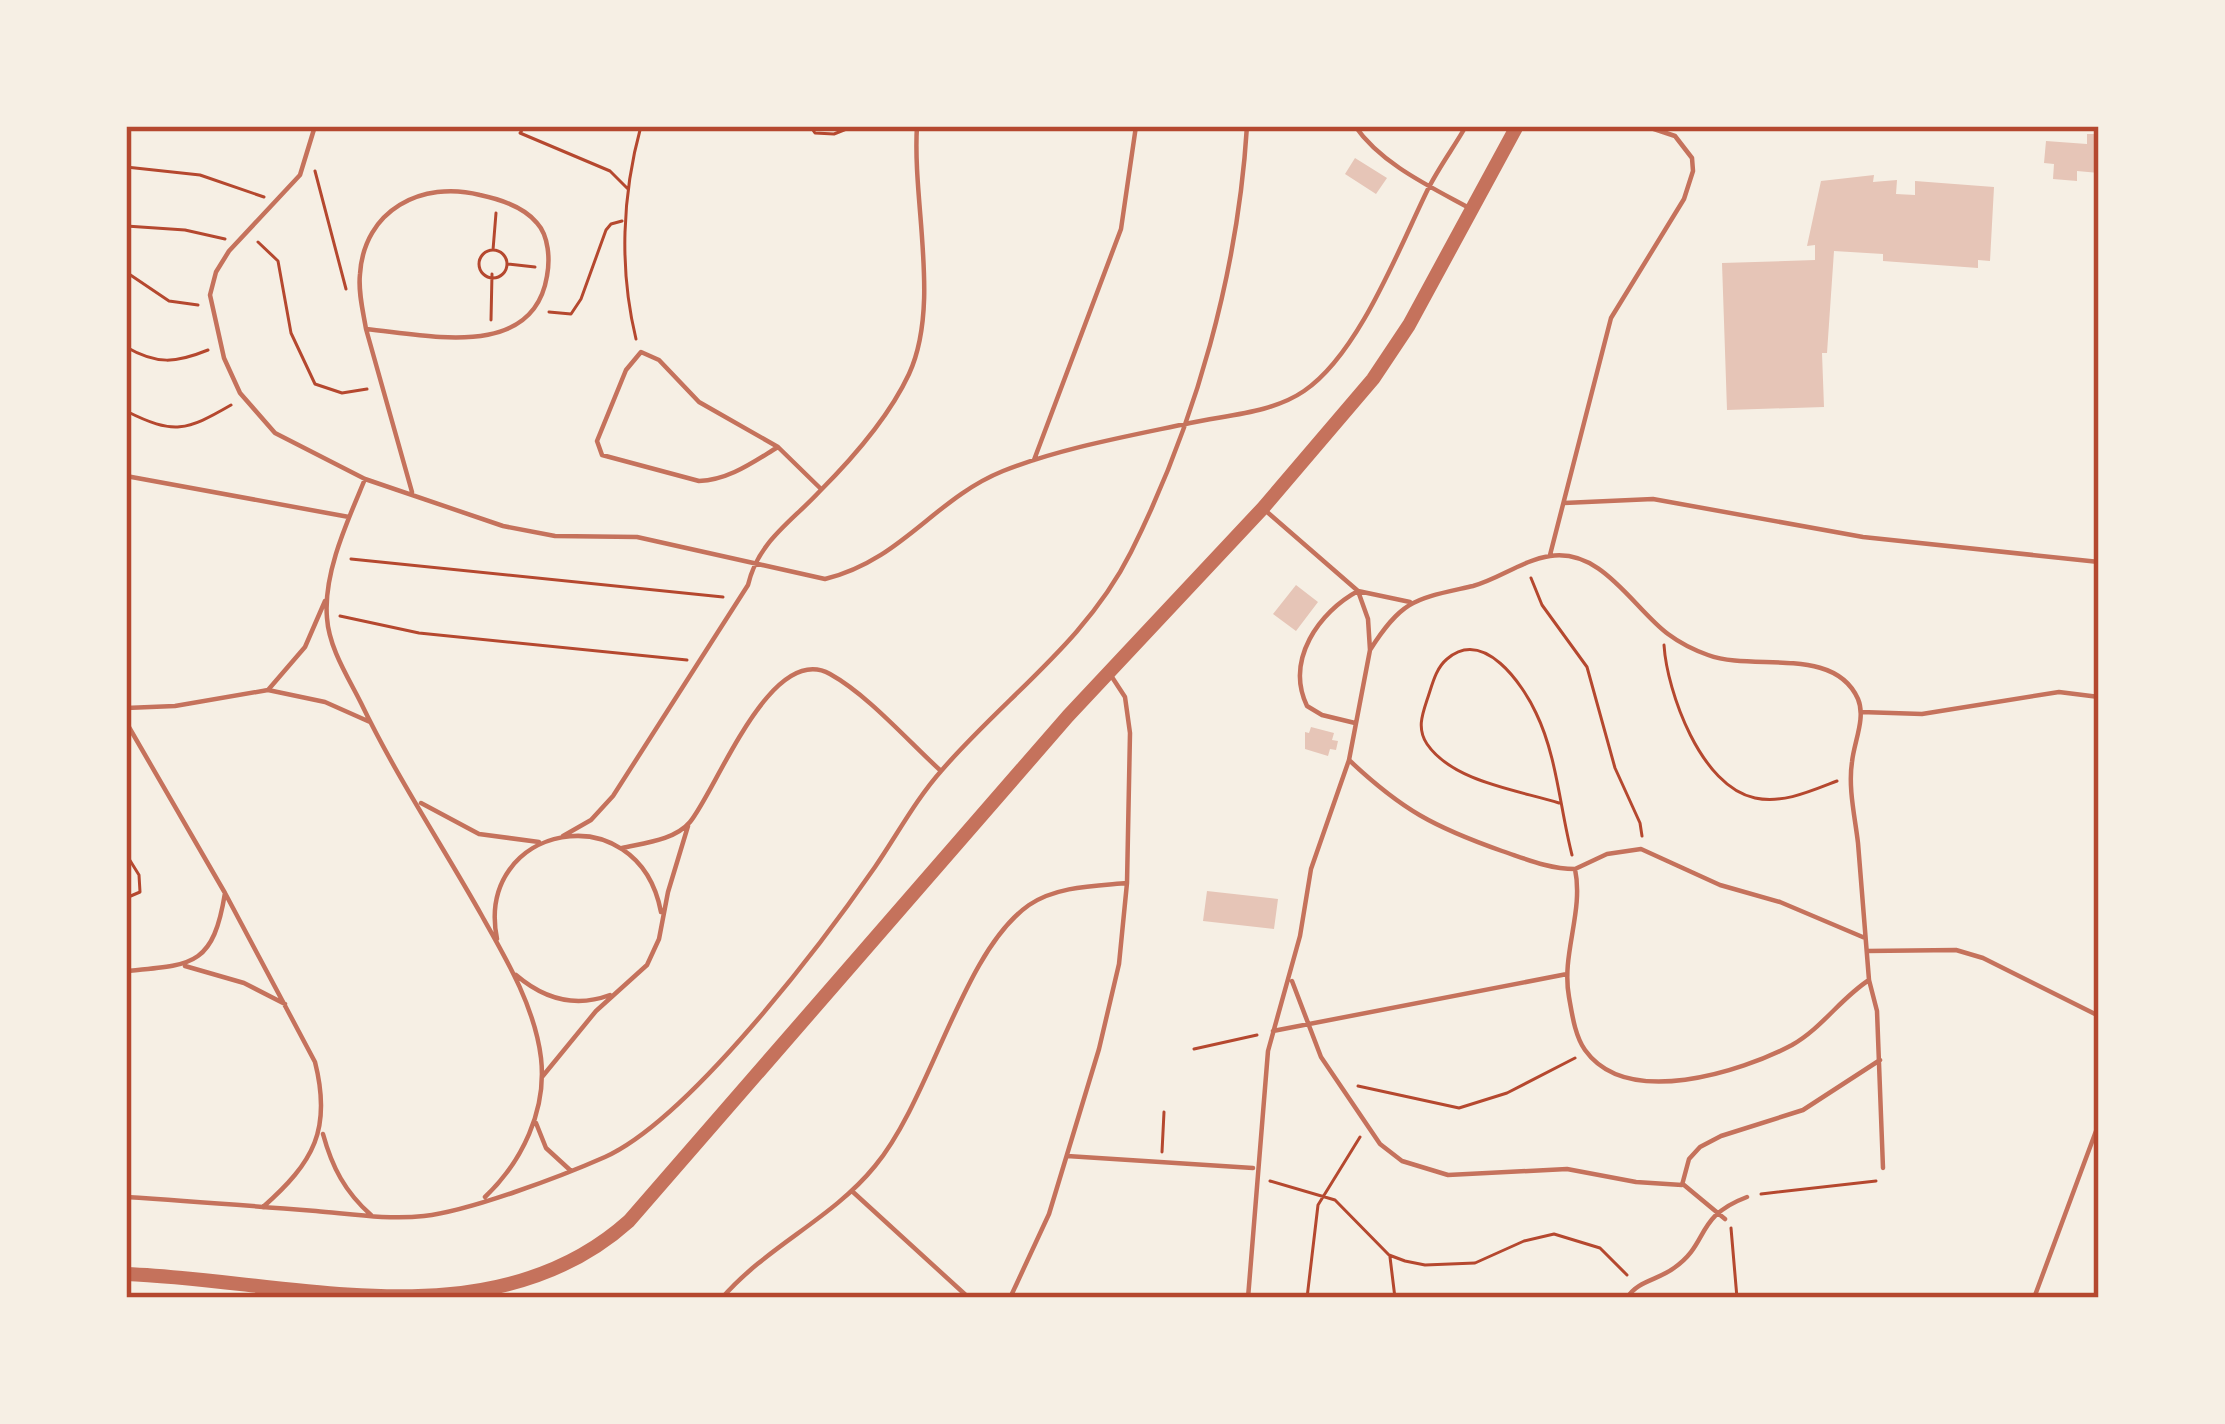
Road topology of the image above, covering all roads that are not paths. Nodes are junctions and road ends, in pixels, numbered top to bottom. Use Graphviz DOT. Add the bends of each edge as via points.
graph roads {
  1 [pos="315,126"];
  2 [pos="917,126"];
  3 [pos="1136,126"];
  4 [pos="1247,126"];
  5 [pos="1355,126"];
  6 [pos="1466,126"];
  7 [pos="1517,126"];
  8 [pos="1604,126"];
  9 [pos="1430,185"];
  10 [pos="1472,210"];
  11 [pos="366,329"];
  12 [pos="1184,424"];
  13 [pos="778,447"];
  14 [pos="1034,460"];
  15 [pos="126,476"];
  16 [pos="365,479"];
  17 [pos="822,490"];
  18 [pos="412,492"];
  19 [pos="1564,503"];
  20 [pos="1263,508"];
  21 [pos="349,518"];
  22 [pos="1550,556"];
  23 [pos="2099,562"];
  24 [pos="753,563"];
  25 [pos="1358,590"];
  26 [pos="327,596"];
  27 [pos="1410,602"];
  28 [pos="1370,650"];
  29 [pos="1109,673"];
  30 [pos="268,690"];
  31 [pos="2099,697"];
  32 [pos="126,708"];
  33 [pos="1861,712"];
  34 [pos="126,722"];
  35 [pos="370,722"];
  36 [pos="1355,723"];
  37 [pos="1349,760"];
  38 [pos="941,771"];
  39 [pos="416,800"];
  40 [pos="688,825"];
  41 [pos="562,836"];
  42 [pos="543,842"];
  43 [pos="622,848"];
  44 [pos="1575,869"];
  45 [pos="1127,883"];
  46 [pos="225,892"];
  47 [pos="662,923"];
  48 [pos="1865,938"];
  49 [pos="499,946"];
  50 [pos="1867,951"];
  51 [pos="506,960"];
  52 [pos="185,966"];
  53 [pos="126,971"];
  54 [pos="1567,974"];
  55 [pos="1291,977"];
  56 [pos="1870,980"];
  57 [pos="613,994"];
  58 [pos="285,1004"];
  59 [pos="2099,1016"];
  60 [pos="1307,1026"];
  61 [pos="1273,1031"];
  62 [pos="1880,1060"];
  63 [pos="542,1077"];
  64 [pos="535,1119"];
  65 [pos="2099,1124"];
  66 [pos="322,1130"];
  67 [pos="1067,1156"];
  68 [pos="1256,1168"];
  69 [pos="1883,1168"];
  70 [pos="570,1169"];
  71 [pos="1682,1185"];
  72 [pos="853,1192"];
  73 [pos="126,1197"];
  74 [pos="1747,1197"];
  75 [pos="479,1202"];
  76 [pos="263,1207"];
  77 [pos="1717,1211"];
  78 [pos="371,1215"];
  79 [pos="1726,1219"];
  80 [pos="126,1274"];
  81 [pos="722,1298"];
  82 [pos="969,1298"];
  83 [pos="1010,1298"];
  84 [pos="1248,1298"];
  85 [pos="1627,1298"];
  86 [pos="2034,1298"];
  1 -- 16 [label="lane" via="303,167 216,272 211,304 242,397 274,433"];
  2 -- 17 [label="lane" via="924,306 915,356 899,392"];
  3 -- 14 [label="lane" via="1120,230"];
  4 -- 12 [label="lane" via="1217,314"];
  5 -- 9 [label="lane"];
  6 -- 9 [label="lane"];
  7 -- 10 [label="street"];
  8 -- 19 [label="lane" via="1676,136 1693,171 1611,318"];
  9 -- 10 [label="lane"];
  9 -- 12 [label="lane" via="1382,286 1324,374 1268,408"];
  10 -- 20 [label="street" via="1391,353"];
  11 -- 11 [label="lane" via="490,334 526,321 548,269 538,223 497,199 446,190 395,206 362,258"];
  11 -- 18 [label="lane"];
  12 -- 14 [label="lane"];
  12 -- 38 [label="lane" via="1129,556 1095,611"];
  13 -- 13 [label="lane" via="716,481 699,481 602,455 597,441 641,352 659,359 699,402"];
  13 -- 17 [label="lane"];
  14 -- 24 [label="lane" via="981,481 851,573 825,579"];
  15 -- 21 [label="lane"];
  16 -- 18 [label="lane"];
  16 -- 21 [label="lane"];
  17 -- 24 [label="lane"];
  18 -- 24 [label="lane" via="530,532 637,536"];
  19 -- 22 [label="lane"];
  19 -- 23 [label="lane" via="1654,499 1863,537"];
  20 -- 25 [label="lane"];
  20 -- 29 [label="street"];
  21 -- 26 [label="lane"];
  22 -- 27 [label="lane"];
  22 -- 33 [label="lane" via="1598,570 1663,631 1698,651 1833,672"];
  24 -- 41 [label="lane" via="748,585 613,796"];
  25 -- 27 [label="lane"];
  25 -- 28 [label="lane"];
  25 -- 36 [label="lane" via="1331,610 1300,662 1307,706"];
  26 -- 30 [label="lane" via="305,647"];
  26 -- 35 [label="lane" via="339,658"];
  27 -- 28 [label="lane"];
  28 -- 36 [label="lane"];
  29 -- 45 [label="lane" via="1129,721"];
  29 -- 80 [label="street" via="629,1221 581,1258 500,1285 413,1296"];
  30 -- 32 [label="lane"];
  30 -- 35 [label="lane"];
  31 -- 33 [label="lane" via="2059,692 1922,714"];
  33 -- 48 [label="lane" via="1850,776"];
  34 -- 46 [label="lane"];
  35 -- 39 [label="lane"];
  36 -- 37 [label="lane"];
  37 -- 44 [label="lane" via="1436,826"];
  37 -- 55 [label="lane" via="1311,869"];
  38 -- 40 [label="lane" via="832,675 805,669 761,704"];
  38 -- 70 [label="lane" via="839,916 722,1057 647,1130"];
  39 -- 42 [label="lane" via="479,834"];
  39 -- 49 [label="lane"];
  40 -- 43 [label="lane"];
  40 -- 47 [label="lane"];
  41 -- 42 [label="lane"];
  41 -- 43 [label="lane"];
  42 -- 49 [label="lane" via="502,883"];
  43 -- 47 [label="lane" via="653,881"];
  44 -- 48 [label="lane" via="1641,849"];
  44 -- 54 [label="lane"];
  45 -- 67 [label="lane" via="1112,1003"];
  45 -- 72 [label="lane" via="1048,896 1010,923 902,1126"];
  46 -- 52 [label="lane" via="218,926"];
  46 -- 58 [label="lane"];
  47 -- 57 [label="lane" via="647,965"];
  48 -- 50 [label="lane"];
  49 -- 51 [label="lane"];
  50 -- 56 [label="lane"];
  50 -- 59 [label="lane" via="1956,950"];
  51 -- 57 [label="lane" via="531,987 562,1000"];
  51 -- 63 [label="lane" via="535,1026"];
  52 -- 53 [label="lane"];
  52 -- 58 [label="lane"];
  54 -- 56 [label="lane" via="1586,1053 1662,1084 1792,1044"];
  54 -- 60 [label="lane"];
  55 -- 60 [label="lane"];
  55 -- 61 [label="lane"];
  56 -- 62 [label="lane"];
  57 -- 63 [label="lane"];
  58 -- 66 [label="lane" via="315,1062"];
  60 -- 61 [label="lane"];
  60 -- 71 [label="lane" via="1379,1144 1402,1161 1448,1175 1567,1168"];
  61 -- 68 [label="lane"];
  62 -- 69 [label="lane"];
  62 -- 71 [label="lane" via="1819,1103 1700,1147"];
  63 -- 64 [label="lane"];
  64 -- 70 [label="lane" via="546,1148"];
  64 -- 75 [label="lane" via="505,1176"];
  65 -- 86 [label="lane"];
  66 -- 76 [label="lane"];
  66 -- 78 [label="lane" via="336,1172"];
  67 -- 68 [label="lane"];
  67 -- 83 [label="lane"];
  68 -- 84 [label="lane"];
  70 -- 75 [label="lane"];
  71 -- 77 [label="lane"];
  72 -- 81 [label="lane"];
  72 -- 82 [label="lane"];
  73 -- 76 [label="lane"];
  74 -- 77 [label="lane"];
  75 -- 78 [label="lane" via="423,1216"];
  76 -- 78 [label="lane"];
  77 -- 79 [label="lane"];
  77 -- 85 [label="lane" via="1682,1263"];
}
